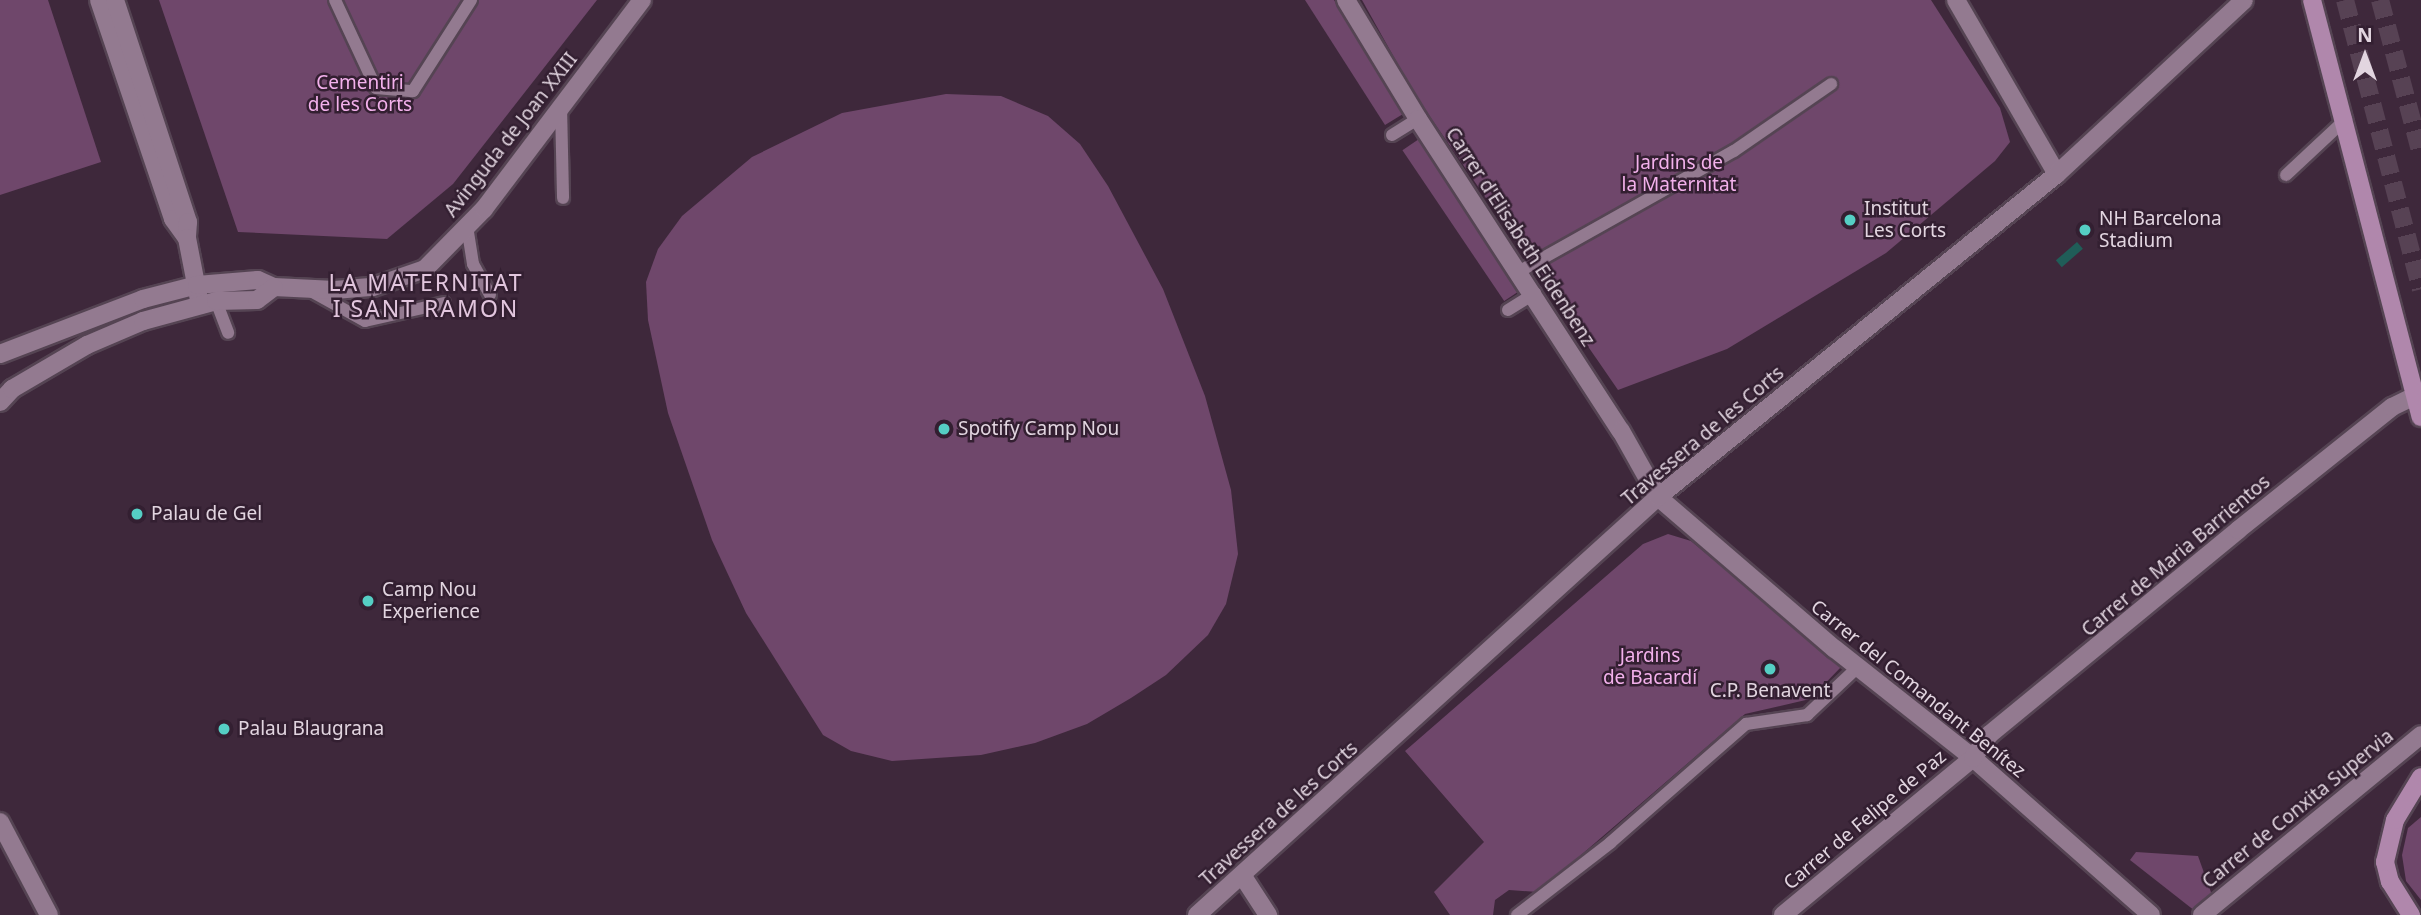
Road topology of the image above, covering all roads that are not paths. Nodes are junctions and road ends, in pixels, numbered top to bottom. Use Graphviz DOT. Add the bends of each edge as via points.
graph roads {
  1 [pos="99,0"];
  2 [pos="116,0"];
  3 [pos="335,0"];
  4 [pos="471,0"];
  5 [pos="642,0"];
  6 [pos="1346,0"];
  7 [pos="1956,0"];
  8 [pos="2244,0"];
  9 [pos="2312,0"];
  10 [pos="1831,84"];
  11 [pos="561,107"];
  12 [pos="1418,119"];
  13 [pos="2346,119"];
  14 [pos="1392,135"];
  15 [pos="2057,174"];
  16 [pos="2286,175"];
  17 [pos="563,198"];
  18 [pos="467,226"];
  19 [pos="187,238"];
  20 [pos="1520,271"];
  21 [pos="197,285"];
  22 [pos="274,287"];
  23 [pos="308,290"];
  24 [pos="1535,293"];
  25 [pos="491,295"];
  26 [pos="208,303"];
  27 [pos="444,303"];
  28 [pos="1508,310"];
  29 [pos="228,333"];
  30 [pos="0,354"];
  31 [pos="2415,396"];
  32 [pos="0,401"];
  33 [pos="2421,417"];
  34 [pos="1658,497"];
  35 [pos="1858,667"];
  36 [pos="2421,735"];
  37 [pos="1973,758"];
  38 [pos="2421,777"];
  39 [pos="2421,800"];
  40 [pos="2395,820"];
  41 [pos="0,822"];
  42 [pos="1242,875"];
  43 [pos="49,915"];
  44 [pos="1197,915"];
  45 [pos="1268,915"];
  46 [pos="1517,915"];
  47 [pos="1783,915"];
  48 [pos="2151,915"];
  49 [pos="2202,915"];
  50 [pos="2411,915"];
  1 -- 19 [label="street" via="173,219"];
  2 -- 19 [label="street" via="188,222"];
  3 -- 4 [label="lane" via="376,88 413,90"];
  5 -- 11 [label="street, Avinguda de Joan XXIII"];
  6 -- 12 [label="street, Carrer d'Elisabeth Eidenbenz"];
  7 -- 15 [label="street"];
  8 -- 15 [label="street, Travessera de les Corts"];
  9 -- 13 [label="main road"];
  10 -- 20 [label="lane" via="1734,151"];
  11 -- 17 [label="lane"];
  11 -- 18 [label="street, Avinguda de Joan XXIII"];
  12 -- 14 [label="lane"];
  12 -- 20 [label="street, Carrer d'Elisabeth Eidenbenz"];
  13 -- 16 [label="lane"];
  13 -- 31 [label="main road"];
  15 -- 34 [label="street, Travessera de les Corts"];
  18 -- 23 [label="street, Avinguda de Joan XXIII" via="425,269 373,287"];
  18 -- 25 [label="lane" via="473,264"];
  19 -- 21 [label="street"];
  20 -- 24 [label="street, Carrer d'Elisabeth Eidenbenz"];
  21 -- 22 [label="street, Avinguda de Joan XXIII" via="258,280"];
  21 -- 26 [label="street"];
  21 -- 30 [label="street, Avinguda de Joan XXIII" via="143,299"];
  22 -- 23 [label="street, Avinguda de Joan XXIII"];
  22 -- 26 [label="street, Avinguda de Joan XXIII" via="257,300"];
  23 -- 27 [label="lane" via="365,321"];
  24 -- 28 [label="lane"];
  24 -- 34 [label="street, Carrer d'Elisabeth Eidenbenz"];
  26 -- 29 [label="lane"];
  26 -- 32 [label="street, Avinguda de Joan XXIII" via="143,321 87,345 12,389"];
  31 -- 33 [label="main road"];
  31 -- 37 [label="street, Carrer de Maria Barrientos" via="2392,407 2238,530 1990,734"];
  34 -- 35 [label="street, Carrer del Comandant Benítez"];
  34 -- 42 [label="street, Travessera de les Corts"];
  35 -- 37 [label="street, Carrer del Comandant Benítez"];
  35 -- 46 [label="lane" via="1807,715 1746,724 1610,843"];
  36 -- 49 [label="street, Carrer de Conxita Supervia"];
  37 -- 47 [label="street, Carrer de Felipe de Paz"];
  37 -- 48 [label="street, Carrer del Comandant Benítez"];
  38 -- 40 [label="main road"];
  39 -- 40 [label="main road"];
  40 -- 50 [label="main road" via="2385,862 2390,882"];
  41 -- 43 [label="street"];
  42 -- 44 [label="street, Travessera de les Corts"];
  42 -- 45 [label="street"];
}
